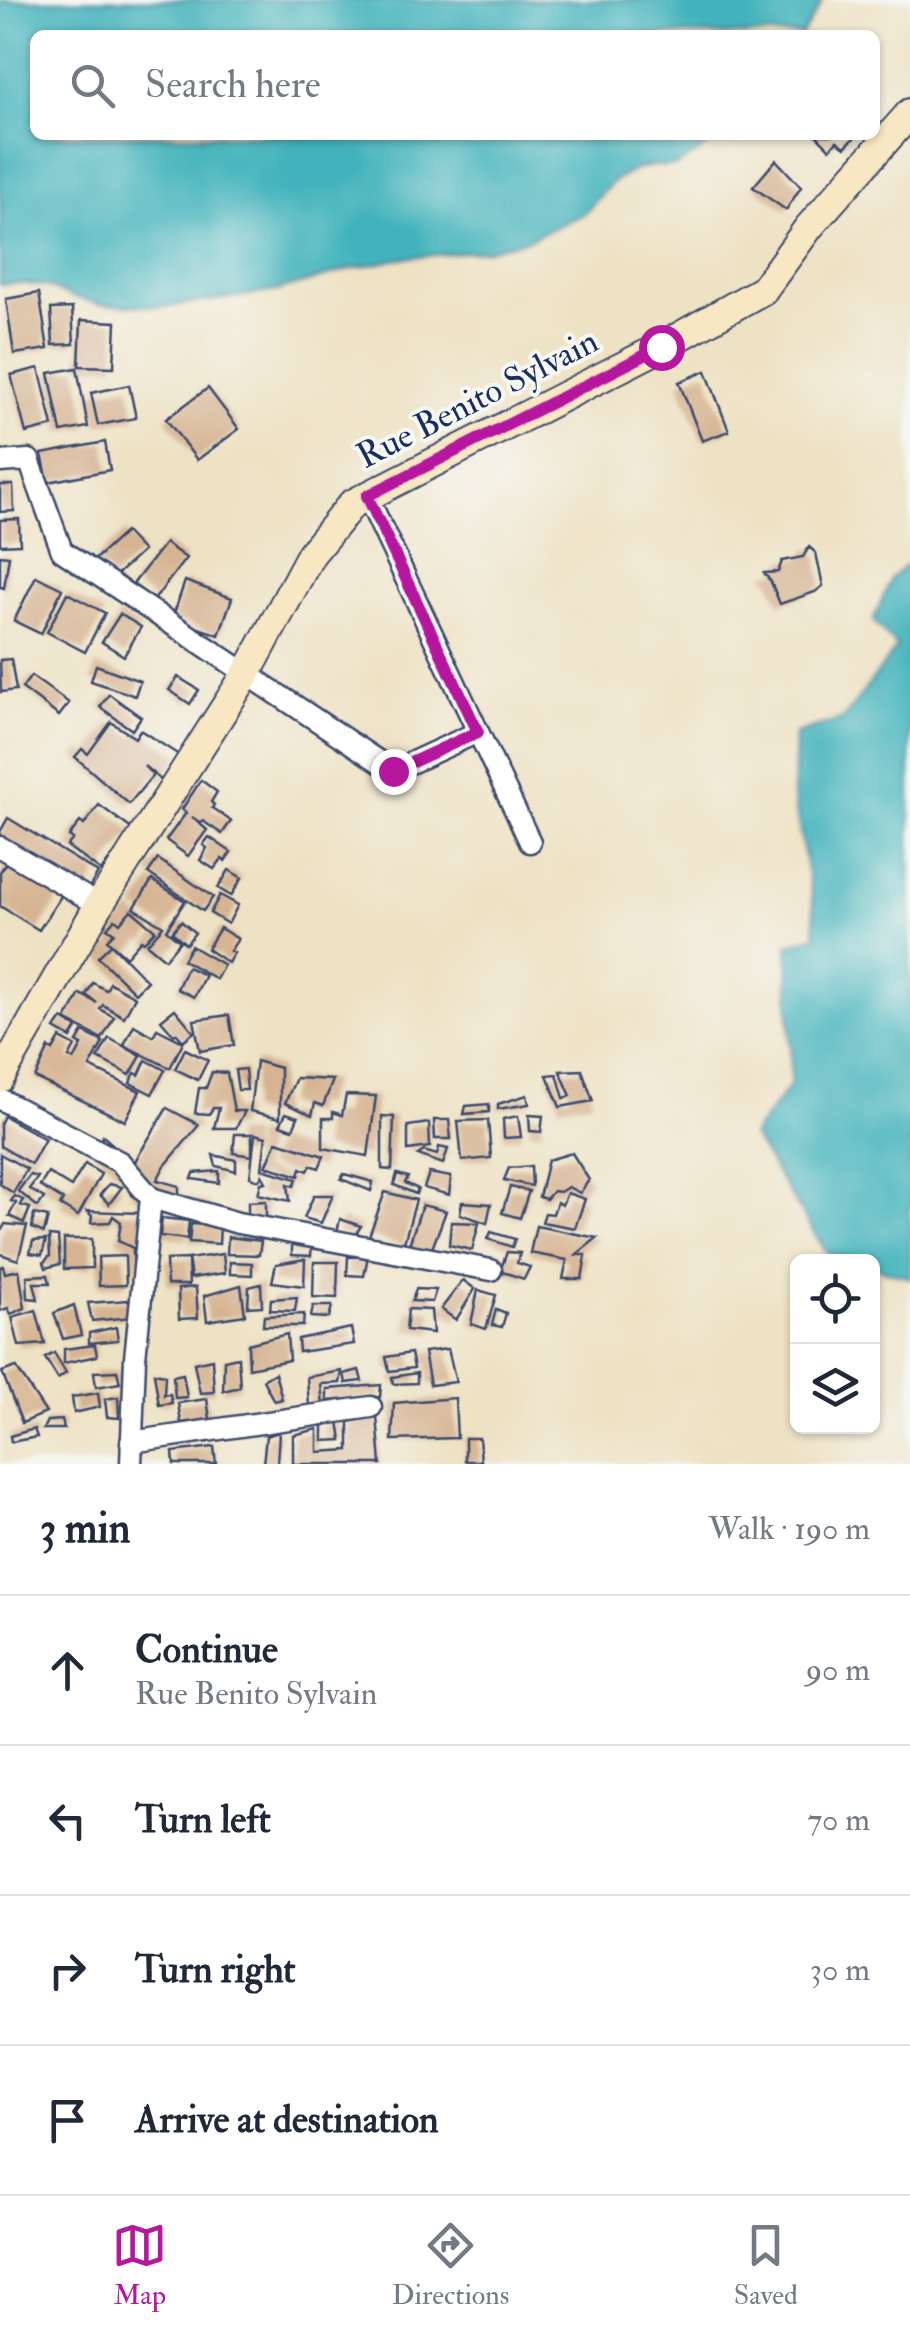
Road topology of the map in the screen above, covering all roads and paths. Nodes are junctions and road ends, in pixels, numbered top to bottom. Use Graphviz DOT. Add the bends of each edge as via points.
graph roads {
  1 [pos="910,113"];
  2 [pos="0,462"];
  3 [pos="367,496"];
  4 [pos="247,673"];
  5 [pos="478,732"];
  6 [pos="530,842"];
  7 [pos="0,847"];
  8 [pos="99,906"];
  9 [pos="0,1078"];
  10 [pos="0,1099"];
  11 [pos="151,1198"];
  12 [pos="490,1270"];
  13 [pos="371,1407"];
  14 [pos="131,1442"];
  15 [pos="132,1464"];
  1 -- 3 [label="main road, Rue Benito Sylvain" via="763,290"];
  2 -- 4 [label="street" via="29,460 62,551"];
  3 -- 4 [label="main road, Rue Benito Sylvain" via="352,504 312,554"];
  3 -- 5 [label="street"];
  4 -- 5 [label="street" via="393,771"];
  4 -- 8 [label="main road, Rue Benito Sylvain"];
  5 -- 6 [label="street"];
  7 -- 8 [label="street"];
  8 -- 9 [label="main road, Rue Benito Sylvain"];
  10 -- 11 [label="street" via="120,1162"];
  11 -- 12 [label="street" via="238,1224"];
  11 -- 14 [label="street"];
  13 -- 14 [label="street"];
  14 -- 15 [label="street"];
}
